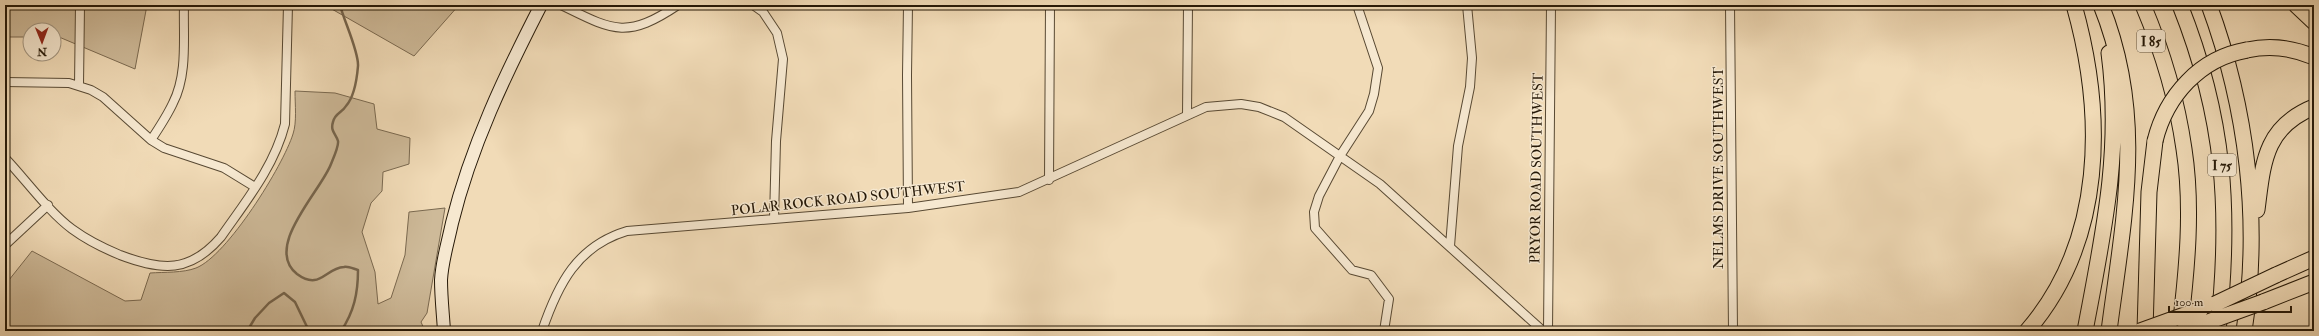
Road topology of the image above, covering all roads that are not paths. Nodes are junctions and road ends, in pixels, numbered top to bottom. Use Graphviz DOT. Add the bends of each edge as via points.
graph roads {
  1 [pos="80,5"];
  2 [pos="184,5"];
  3 [pos="288,5"];
  4 [pos="541,5"];
  5 [pos="561,5"];
  6 [pos="678,5"];
  7 [pos="753,5"];
  8 [pos="908,5"];
  9 [pos="1050,5"];
  10 [pos="1188,5"];
  11 [pos="1357,5"];
  12 [pos="1467,5"];
  13 [pos="1551,5"];
  14 [pos="1730,5"];
  15 [pos="2074,5"];
  16 [pos="2100,5"];
  17 [pos="2134,5"];
  18 [pos="2143,5"];
  19 [pos="2180,5"];
  20 [pos="2209,5"];
  21 [pos="2296,5"];
  22 [pos="2314,22"];
  23 [pos="2314,57"];
  24 [pos="2168,77"];
  25 [pos="5,82"];
  26 [pos="78,84"];
  27 [pos="2314,107"];
  28 [pos="1187,115"];
  29 [pos="151,140"];
  30 [pos="1340,156"];
  31 [pos="5,158"];
  32 [pos="1049,180"];
  33 [pos="255,187"];
  34 [pos="48,205"];
  35 [pos="908,208"];
  36 [pos="774,220"];
  37 [pos="5,245"];
  38 [pos="1450,246"];
  39 [pos="2251,249"];
  40 [pos="2314,258"];
  41 [pos="2314,271"];
  42 [pos="2314,282"];
  43 [pos="2273,292"];
  44 [pos="2314,294"];
  45 [pos="444,317"];
  46 [pos="444,331"];
  47 [pos="448,331"];
  48 [pos="542,331"];
  49 [pos="1384,331"];
  50 [pos="1543,331"];
  51 [pos="1548,331"];
  52 [pos="1733,331"];
  53 [pos="2027,331"];
  54 [pos="2085,331"];
  55 [pos="2109,331"];
  56 [pos="2140,331"];
  57 [pos="2145,331"];
  58 [pos="2179,331"];
  59 [pos="2183,331"];
  60 [pos="2218,331"];
  61 [pos="2244,331"];
  1 -- 26 [label="street"];
  2 -- 29 [label="street" via="180,85 174,102"];
  3 -- 33 [label="street" via="285,124 274,158"];
  4 -- 45 [label="street" via="500,86 470,160 445,253 441,279"];
  5 -- 6 [label="street" via="605,26 616,28 648,23"];
  7 -- 36 [label="street" via="763,12 777,33 783,58 776,141"];
  8 -- 35 [label="street"];
  9 -- 32 [label="street"];
  10 -- 28 [label="street"];
  11 -- 30 [label="street" via="1378,68 1378,75 1369,111"];
  12 -- 38 [label="street" via="1472,58 1470,87 1458,146"];
  13 -- 51 [label="street, PRYOR ROAD SOUTHWEST"];
  14 -- 52 [label="street, NELMS DRIVE SOUTHWEST"];
  15 -- 53 [label="highway" via="2084,46 2091,109 2093,152 2087,208 2069,267 2056,292"];
  16 -- 54 [label="highway" via="2111,69 2115,131 2111,182"];
  16 -- 55 [label="highway" via="2119,58 2128,122 2126,191"];
  17 -- 24 [label="highway, I 85"];
  18 -- 24 [label="highway"];
  19 -- 60 [label="highway, I 75" via="2206,79 2220,149 2224,228"];
  20 -- 39 [label="highway" via="2227,58 2240,116 2249,188"];
  21 -- 22 [label="highway"];
  23 -- 57 [label="highway, bridge" via="2271,47 2225,56 2187,82 2171,101 2162,116 2155,141 2149,192"];
  24 -- 58 [label="highway" via="2184,148 2187,180 2188,242"];
  25 -- 26 [label="street"];
  26 -- 29 [label="street" via="103,97"];
  27 -- 39 [label="highway" via="2289,120 2280,128 2269,146 2263,167"];
  28 -- 30 [label="street, POLAR ROCK ROAD SOUTHWEST" via="1222,104 1258,107 1284,117"];
  28 -- 32 [label="street, POLAR ROCK ROAD SOUTHWEST"];
  29 -- 33 [label="street" via="164,148 224,168"];
  30 -- 38 [label="street, POLAR ROCK ROAD SOUTHWEST" via="1380,184"];
  30 -- 49 [label="street" via="1319,196 1314,212 1316,228 1352,270 1371,275 1389,299"];
  31 -- 34 [label="street"];
  32 -- 35 [label="street, POLAR ROCK ROAD SOUTHWEST" via="1018,192"];
  33 -- 34 [label="street" via="212,247 192,261 170,267 145,265 98,246 71,228"];
  34 -- 37 [label="street"];
  35 -- 36 [label="street, POLAR ROCK ROAD SOUTHWEST"];
  36 -- 48 [label="street, POLAR ROCK ROAD SOUTHWEST" via="627,231 610,236 593,246 575,264 557,293"];
  38 -- 50 [label="street, POLAR ROCK ROAD SOUTHWEST"];
  39 -- 61 [label="highway"];
  40 -- 43 [label="highway"];
  41 -- 43 [label="highway"];
  42 -- 43 [label="highway"];
  43 -- 44 [label="highway"];
  43 -- 56 [label="highway, bridge" via="2214,304"];
  43 -- 59 [label="highway, bridge"];
  45 -- 46 [label="street"];
  45 -- 47 [label="street"];
}
